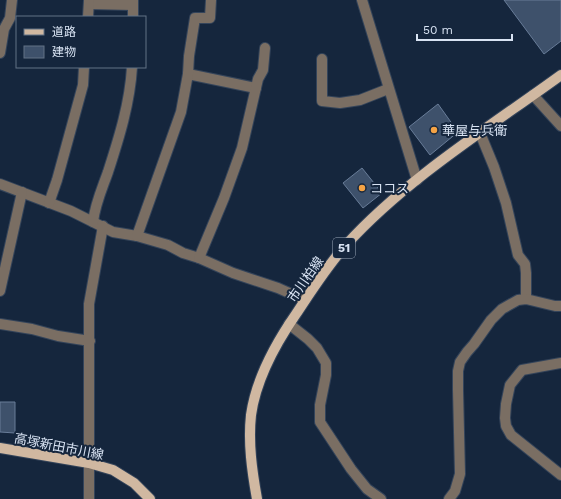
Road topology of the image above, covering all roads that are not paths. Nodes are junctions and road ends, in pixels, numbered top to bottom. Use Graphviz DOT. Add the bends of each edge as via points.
graph roads {
  1 [pos="12,0"];
  2 [pos="211,0"];
  3 [pos="362,0"];
  4 [pos="89,2"];
  5 [pos="133,2"];
  6 [pos="88,16"];
  7 [pos="133,16"];
  8 [pos="2,29"];
  9 [pos="266,48"];
  10 [pos="0,53"];
  11 [pos="322,59"];
  12 [pos="84,68"];
  13 [pos="132,68"];
  14 [pos="188,74"];
  15 [pos="561,75"];
  16 [pos="256,88"];
  17 [pos="388,89"];
  18 [pos="533,95"];
  19 [pos="561,126"];
  20 [pos="480,133"];
  21 [pos="416,180"];
  22 [pos="0,184"];
  23 [pos="22,192"];
  24 [pos="49,203"];
  25 [pos="98,224"];
  26 [pos="137,236"];
  27 [pos="199,258"];
  28 [pos="3,264"];
  29 [pos="0,291"];
  30 [pos="526,299"];
  31 [pos="305,300"];
  32 [pos="561,306"];
  33 [pos="0,324"];
  34 [pos="289,324"];
  35 [pos="90,341"];
  36 [pos="561,363"];
  37 [pos="0,448"];
  38 [pos="89,463"];
  39 [pos="561,475"];
  40 [pos="89,499"];
  41 [pos="150,499"];
  42 [pos="257,499"];
  43 [pos="381,499"];
  44 [pos="449,499"];
  1 -- 8 [label="street" via="10,18"];
  2 -- 14 [label="street" via="210,18 195,18"];
  3 -- 17 [label="street"];
  4 -- 5 [label="street"];
  4 -- 6 [label="street"];
  5 -- 7 [label="street"];
  8 -- 10 [label="street"];
  9 -- 16 [label="street" via="263,70"];
  11 -- 17 [label="street" via="322,102 360,100"];
  12 -- 24 [label="street" via="83,85"];
  13 -- 25 [label="street" via="131,88 121,129 95,208"];
  14 -- 16 [label="street"];
  14 -- 26 [label="street" via="180,112"];
  15 -- 18 [label="main road, 市川柏線 / 51"];
  16 -- 27 [label="street" via="242,148"];
  17 -- 21 [label="street"];
  18 -- 19 [label="street"];
  18 -- 20 [label="main road, 市川柏線 / 51"];
  20 -- 21 [label="main road, 市川柏線 / 51"];
  20 -- 30 [label="street" via="506,202 518,255 525,264"];
  21 -- 31 [label="main road, 市川柏線 / 51" via="346,245"];
  22 -- 23 [label="street"];
  23 -- 24 [label="street"];
  23 -- 28 [label="street"];
  24 -- 25 [label="street"];
  25 -- 26 [label="street" via="113,232"];
  25 -- 35 [label="street" via="89,304"];
  26 -- 27 [label="street"];
  27 -- 31 [label="street" via="232,274 278,288"];
  28 -- 29 [label="street"];
  30 -- 32 [label="street"];
  30 -- 44 [label="street" via="518,300 502,309 460,362 460,474"];
  31 -- 34 [label="main road, 市川柏線 / 51"];
  33 -- 35 [label="street"];
  34 -- 42 [label="main road, 市川柏線 / 51" via="268,364 252,414 250,450"];
  34 -- 43 [label="street" via="317,348 326,363 320,422 351,469 367,489"];
  35 -- 38 [label="street"];
  36 -- 39 [label="street" via="522,370 510,385 505,418 511,435"];
  37 -- 38 [label="main road, 高塚新田市川線"];
  38 -- 40 [label="street"];
  38 -- 41 [label="main road, 高塚新田市川線" via="113,470 134,483"];
}
